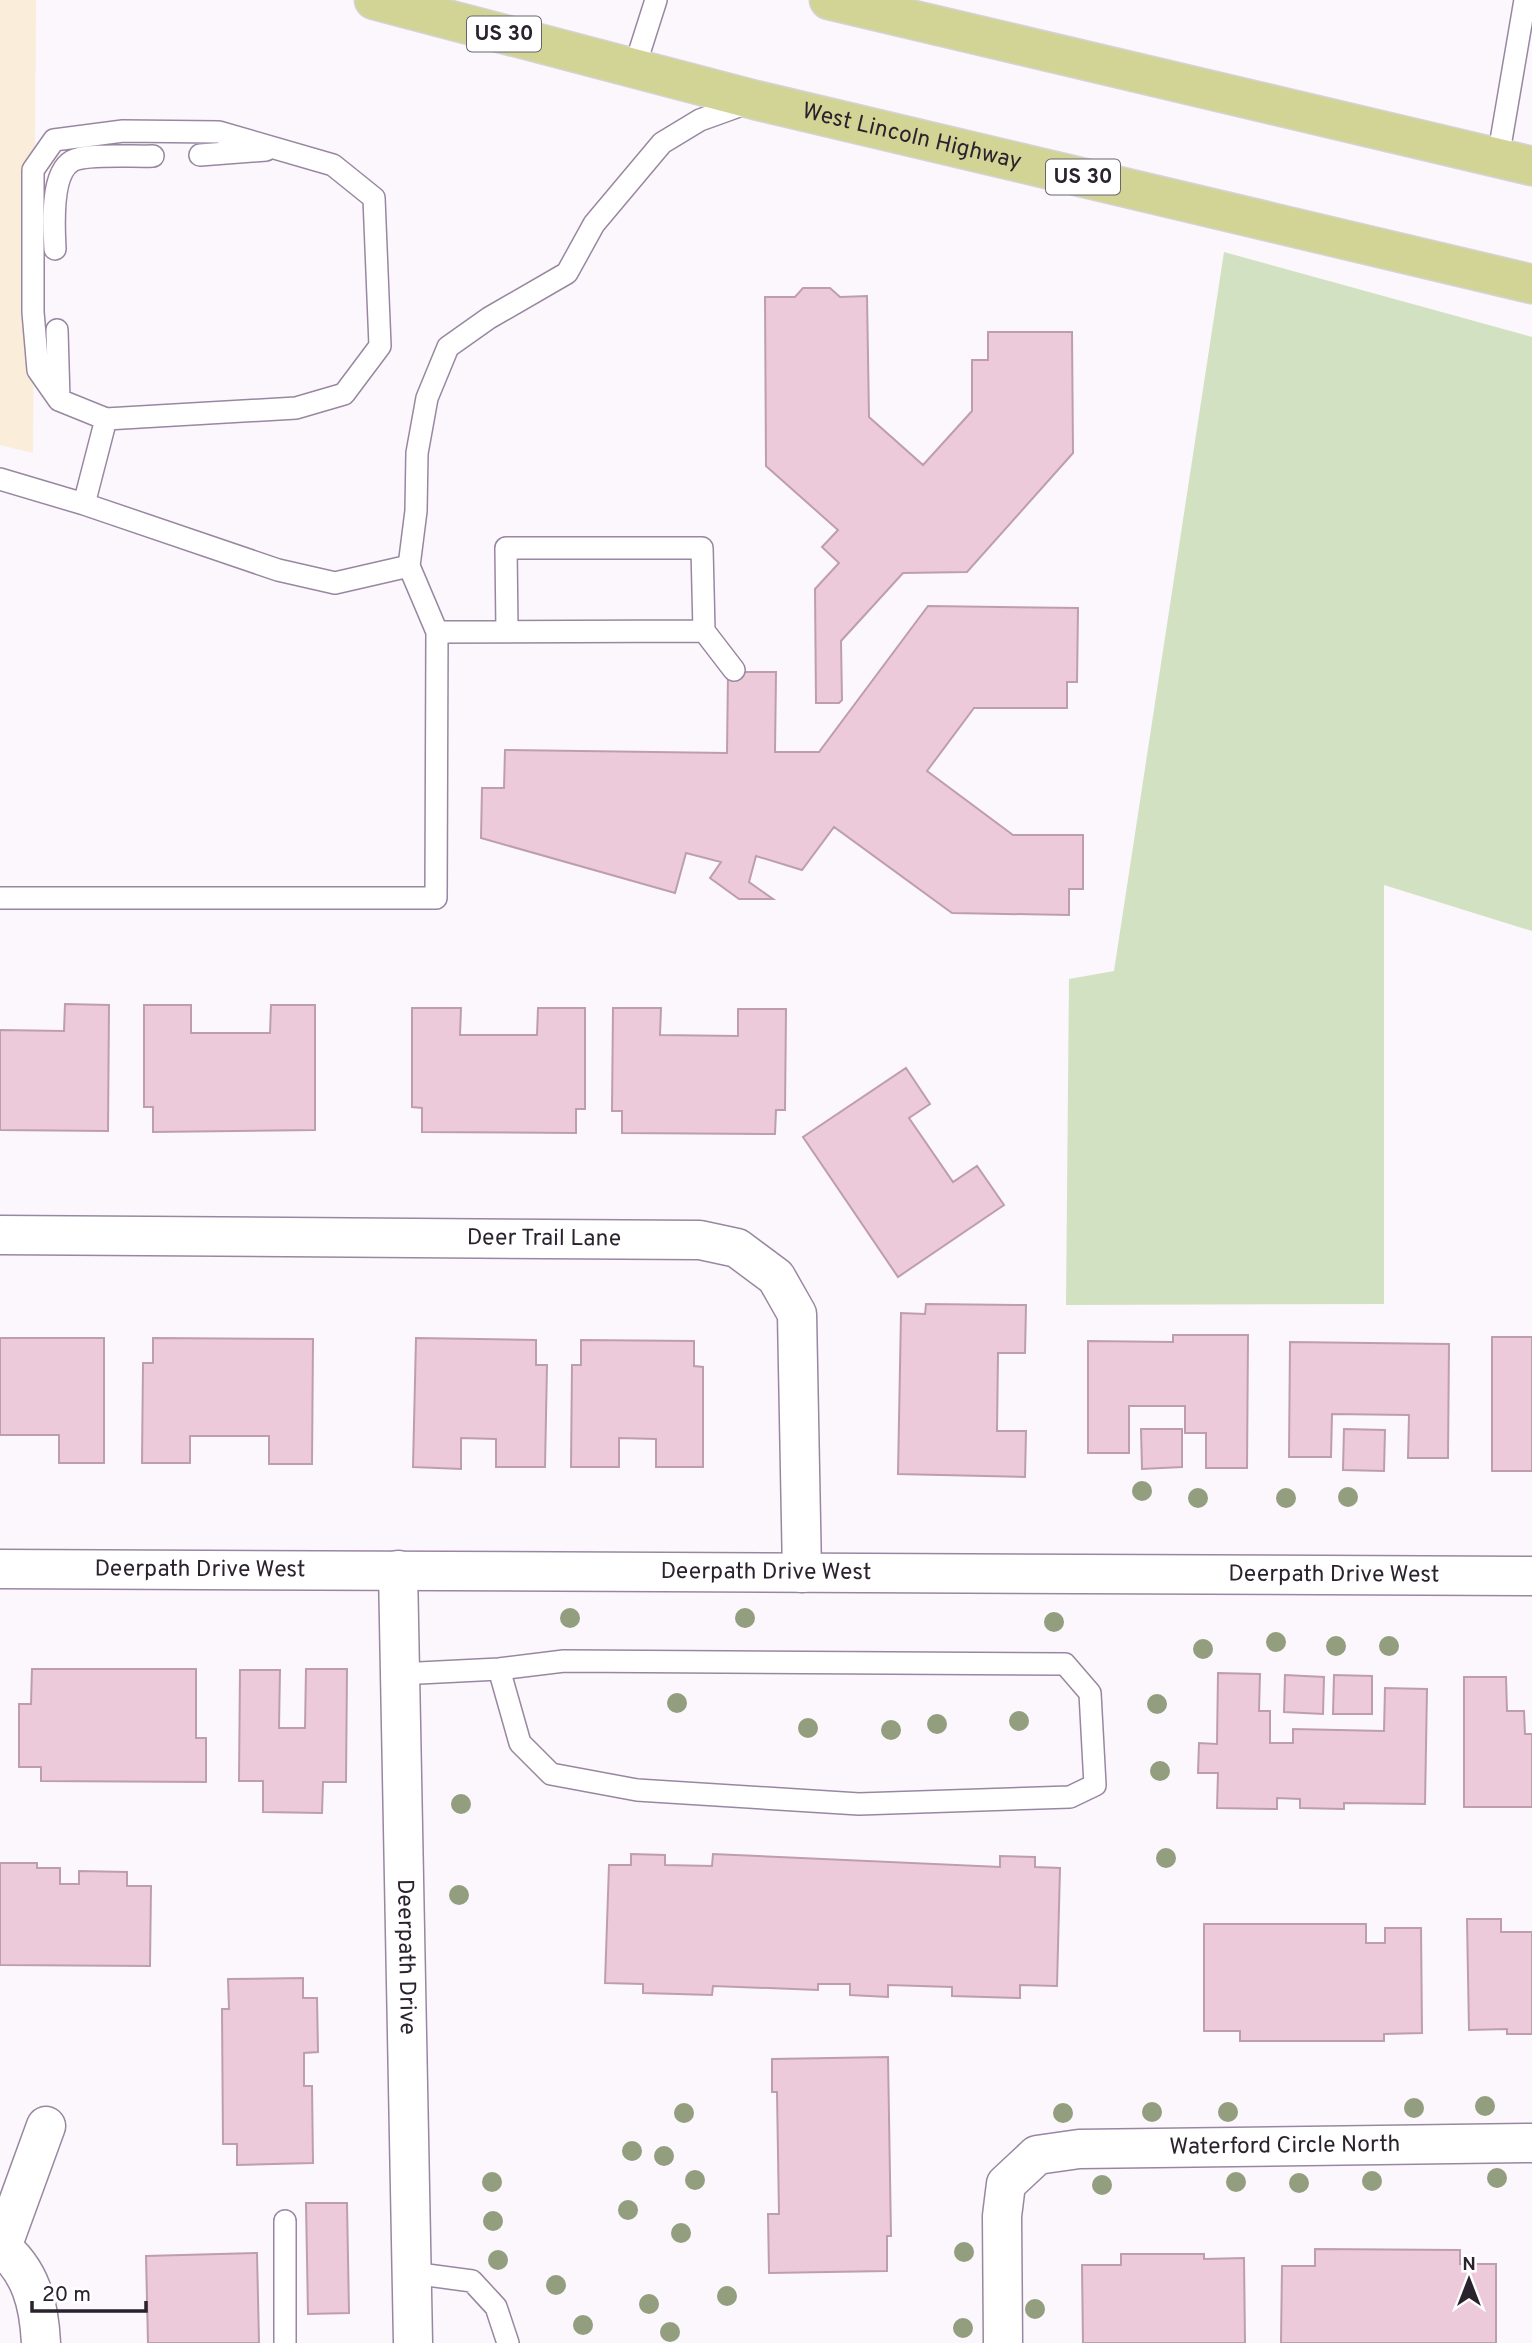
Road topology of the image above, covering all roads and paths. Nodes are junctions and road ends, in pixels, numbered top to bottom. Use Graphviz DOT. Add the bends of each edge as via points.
graph roads {
  1 [pos="373,0"];
  2 [pos="656,0"];
  3 [pos="830,0"];
  4 [pos="1525,0"];
  5 [pos="634,69"];
  6 [pos="755,100"];
  7 [pos="282,149"];
  8 [pos="200,155"];
  9 [pos="153,156"];
  10 [pos="1515,162"];
  11 [pos="55,249"];
  12 [pos="1532,284"];
  13 [pos="57,330"];
  14 [pos="59,400"];
  15 [pos="106,419"];
  16 [pos="0,479"];
  17 [pos="84,503"];
  18 [pos="409,566"];
  19 [pos="507,631"];
  20 [pos="704,631"];
  21 [pos="437,632"];
  22 [pos="734,670"];
  23 [pos="0,898"];
  24 [pos="0,1235"];
  25 [pos="0,1569"];
  26 [pos="398,1570"];
  27 [pos="802,1573"];
  28 [pos="1532,1576"];
  29 [pos="499,1668"];
  30 [pos="399,1674"];
  31 [pos="46,2126"];
  32 [pos="1532,2143"];
  33 [pos="285,2221"];
  34 [pos="1,2246"];
  35 [pos="412,2273"];
  36 [pos="41,2343"];
  37 [pos="285,2343"];
  38 [pos="413,2343"];
  39 [pos="508,2343"];
  40 [pos="1003,2343"];
  1 -- 5 [label="main road, West Lincoln Highway / US 30"];
  2 -- 5 [label="lane"];
  3 -- 10 [label="main road"];
  4 -- 10 [label="lane"];
  5 -- 6 [label="main road, West Lincoln Highway / US 30"];
  6 -- 12 [label="main road, West Lincoln Highway / US 30"];
  6 -- 18 [label="lane" via="700,120 662,143 594,224 567,273 448,347 427,398 417,453"];
  7 -- 8 [label="lane"];
  7 -- 14 [label="lane" via="219,132 123,131 54,140 33,170 33,312 38,370"];
  7 -- 15 [label="lane" via="333,165 374,198 380,346 344,394 296,408"];
  9 -- 11 [label="lane" via="91,157 71,162 57,179"];
  13 -- 14 [label="lane"];
  14 -- 15 [label="lane"];
  15 -- 17 [label="lane"];
  16 -- 17 [label="lane"];
  17 -- 18 [label="lane" via="278,569 335,583"];
  18 -- 21 [label="lane"];
  19 -- 20 [label="lane"];
  19 -- 20 [label="lane" via="506,548 702,548"];
  19 -- 21 [label="lane"];
  20 -- 22 [label="lane"];
  21 -- 23 [label="lane" via="436,898"];
  24 -- 27 [label="street, Deer Trail Lane" via="700,1240 737,1248 776,1277 797,1314"];
  25 -- 26 [label="street, Deerpath Drive West"];
  26 -- 27 [label="street, Deerpath Drive West"];
  26 -- 30 [label="street, Deerpath Drive"];
  27 -- 28 [label="street, Deerpath Drive West"];
  29 -- 29 [label="lane" via="564,1661 1065,1664 1090,1693 1095,1785 1070,1797 859,1804 637,1790 551,1774 520,1743"];
  29 -- 30 [label="lane"];
  30 -- 35 [label="street, Deerpath Drive"];
  31 -- 34 [label="street"];
  32 -- 40 [label="street, Waterford Circle North" via="1079,2150 1037,2155 1006,2184"];
  33 -- 37 [label="lane"];
  34 -- 36 [label="street" via="29,2278"];
  35 -- 38 [label="street, Deerpath Drive"];
  35 -- 39 [label="lane" via="472,2281 496,2307"];
}
